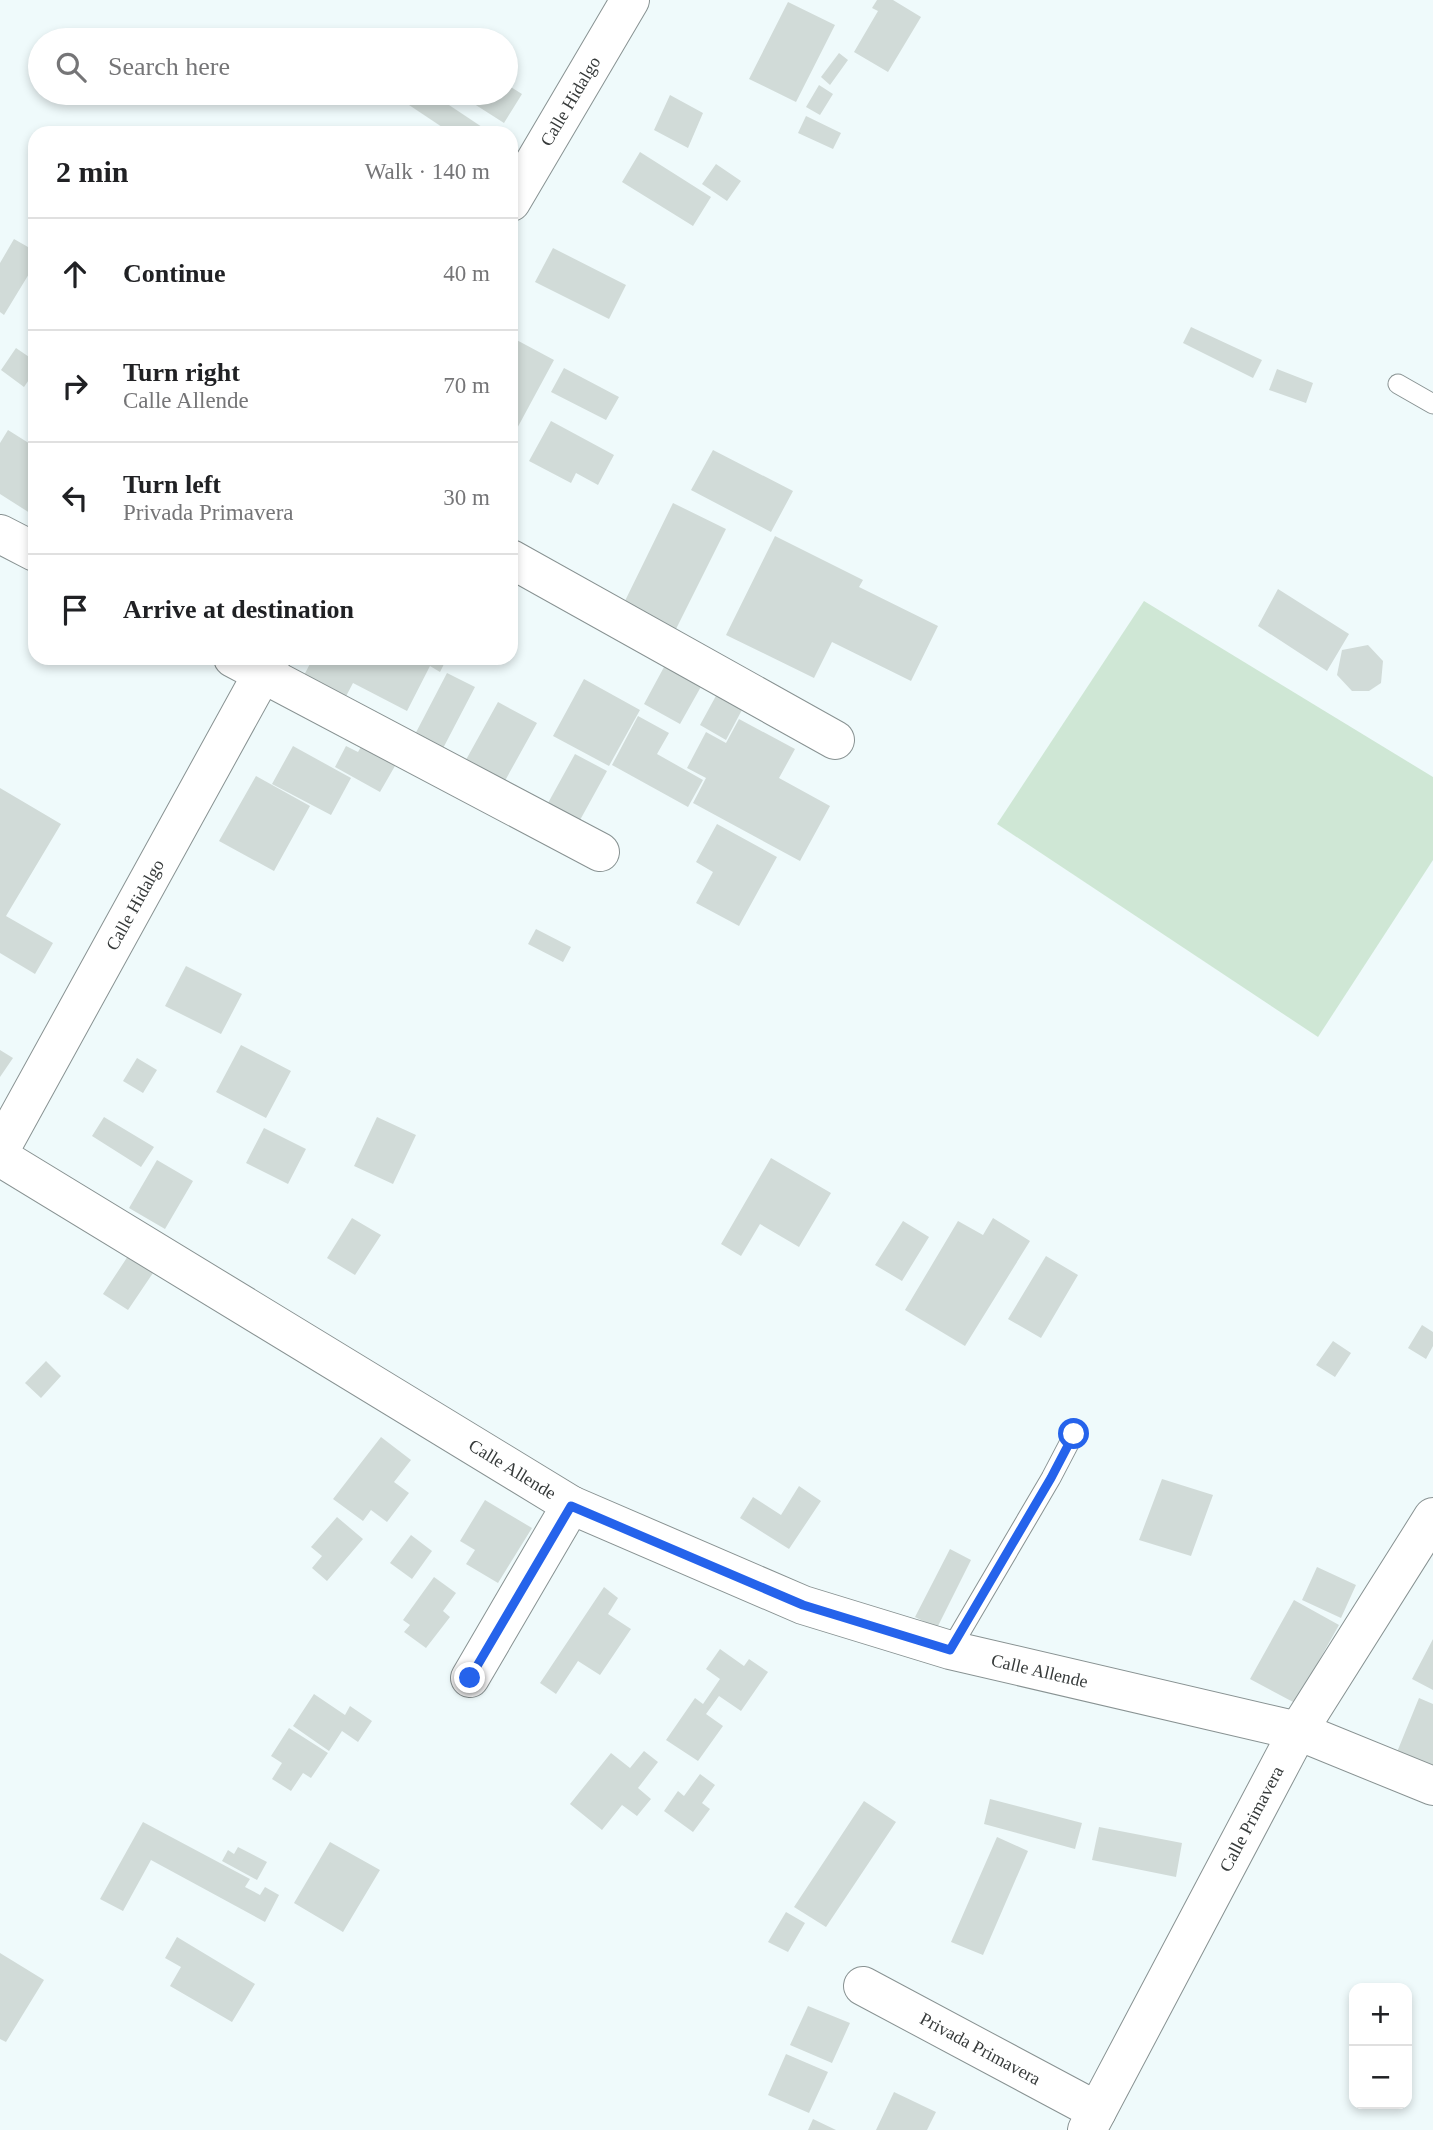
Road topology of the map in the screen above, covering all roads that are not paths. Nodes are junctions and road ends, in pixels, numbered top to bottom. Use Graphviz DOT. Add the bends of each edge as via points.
graph roads {
  1 [pos="630,0"];
  2 [pos="518,190"];
  3 [pos="1398,384"];
  4 [pos="1433,404"];
  5 [pos="0,534"];
  6 [pos="28,548"];
  7 [pos="518,562"];
  8 [pos="255,665"];
  9 [pos="260,665"];
  10 [pos="835,740"];
  11 [pos="600,852"];
  12 [pos="0,1150"];
  13 [pos="0,1157"];
  14 [pos="1074,1434"];
  15 [pos="571,1506"];
  16 [pos="1433,1517"];
  17 [pos="950,1650"];
  18 [pos="470,1678"];
  19 [pos="1298,1731"];
  20 [pos="1433,1786"];
  21 [pos="863,1986"];
  22 [pos="1092,2120"];
  1 -- 2 [label="street, Calle Hidalgo"];
  3 -- 4 [label="lane"];
  5 -- 6 [label="street"];
  7 -- 10 [label="street"];
  8 -- 12 [label="street, Calle Hidalgo"];
  9 -- 11 [label="street"];
  13 -- 15 [label="street, Calle Allende"];
  14 -- 17 [label="lane"];
  15 -- 17 [label="street, Calle Allende" via="803,1605"];
  15 -- 18 [label="street"];
  16 -- 19 [label="street, Calle Primavera"];
  17 -- 19 [label="street, Calle Allende"];
  19 -- 20 [label="street, Calle Allende"];
  19 -- 22 [label="street, Calle Primavera"];
  21 -- 22 [label="street, Privada Primavera"];
}
